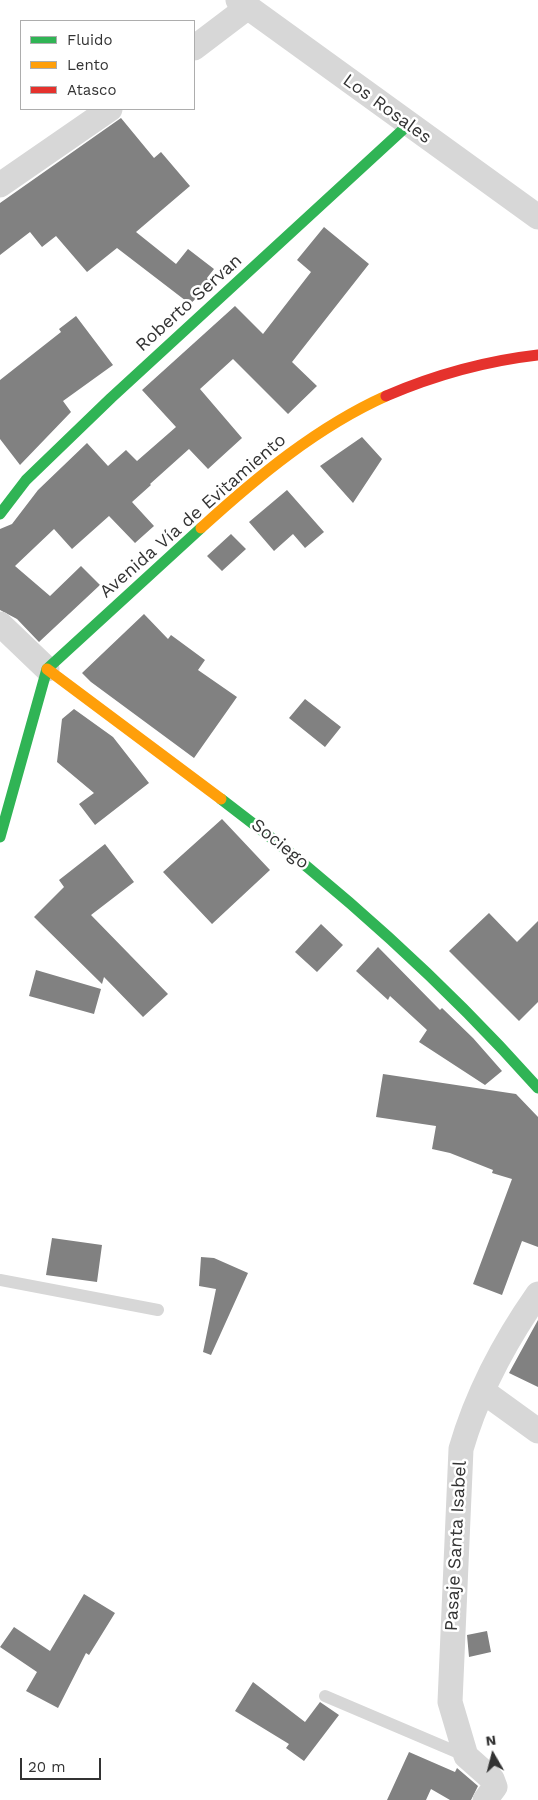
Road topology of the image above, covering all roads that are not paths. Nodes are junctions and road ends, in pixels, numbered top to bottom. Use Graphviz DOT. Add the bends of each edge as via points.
graph roads {
  1 [pos="243,4"];
  2 [pos="195,47"];
  3 [pos="109,110"];
  4 [pos="408,125"];
  5 [pos="0,185"];
  6 [pos="538,217"];
  7 [pos="538,355"];
  8 [pos="0,514"];
  9 [pos="0,624"];
  10 [pos="47,669"];
  11 [pos="0,837"];
  12 [pos="538,1088"];
  13 [pos="0,1280"];
  14 [pos="538,1294"];
  15 [pos="158,1310"];
  16 [pos="484,1392"];
  17 [pos="538,1431"];
  18 [pos="325,1696"];
  19 [pos="466,1756"];
  20 [pos="485,1800"];
  1 -- 2 [label="street"];
  1 -- 4 [label="street, Los Rosales"];
  3 -- 5 [label="street"];
  4 -- 6 [label="street, Los Rosales"];
  4 -- 8 [label="main road, Roberto Servan" via="111,398 26,480"];
  7 -- 10 [label="main road, Avenida Vía de Evitamiento" via="494,360 418,382 352,410 285,457 220,511"];
  9 -- 10 [label="street, Sociego"];
  10 -- 11 [label="main road"];
  10 -- 12 [label="main road, Sociego" via="266,831 406,951 507,1050"];
  13 -- 15 [label="lane"];
  14 -- 16 [label="street, Pasaje Santa Isabel" via="512,1331"];
  16 -- 17 [label="street"];
  16 -- 19 [label="street, Pasaje Santa Isabel" via="471,1413 461,1449 454,1569 450,1702"];
  18 -- 19 [label="lane"];
  19 -- 20 [label="street" via="492,1779 494,1787"];
}
